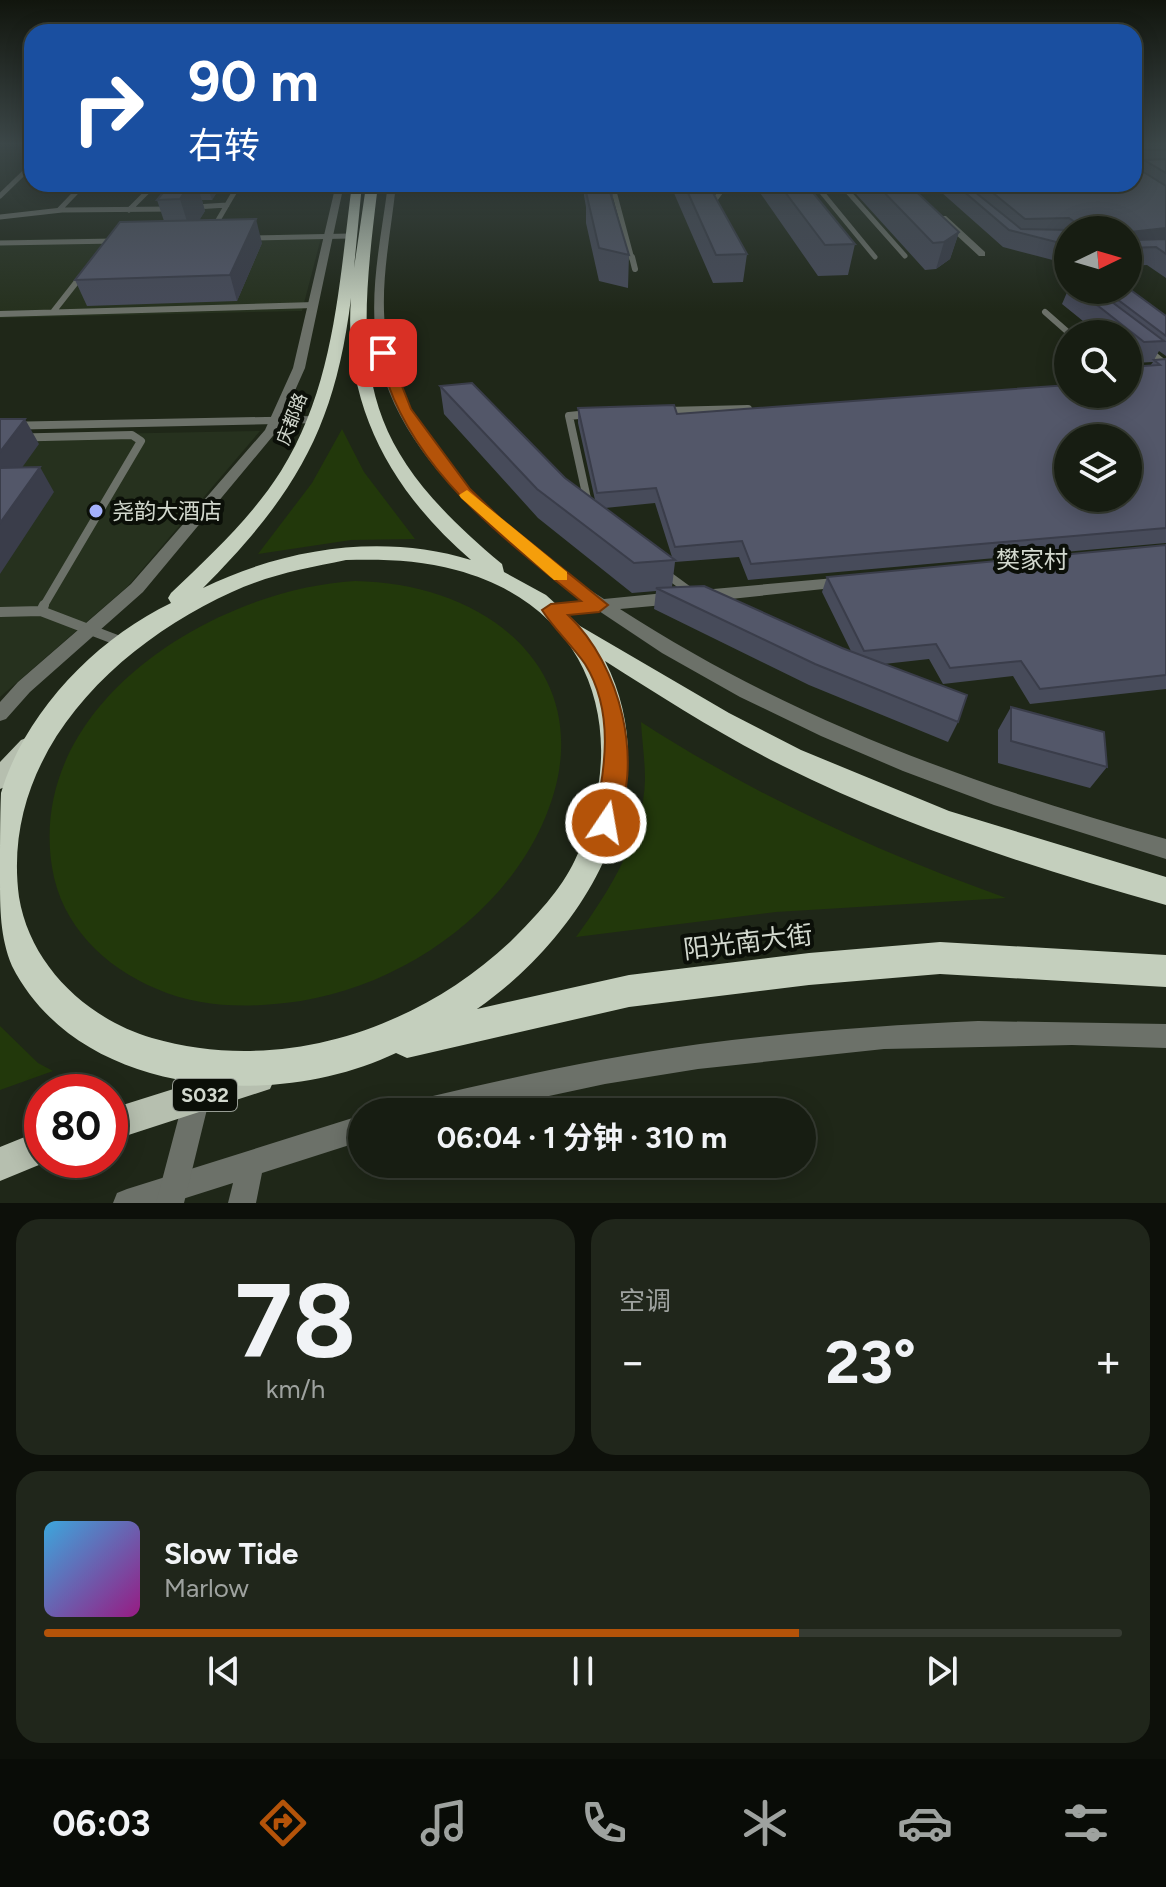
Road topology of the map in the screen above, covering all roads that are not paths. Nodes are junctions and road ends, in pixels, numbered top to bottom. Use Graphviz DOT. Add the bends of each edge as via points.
graph roads {
  1 [pos="69,199"];
  2 [pos="140,199"];
  3 [pos="230,199"];
  4 [pos="337,199"];
  5 [pos="355,199"];
  6 [pos="370,199"];
  7 [pos="391,199"];
  8 [pos="615,199"];
  9 [pos="717,199"];
  10 [pos="827,199"];
  11 [pos="854,199"];
  12 [pos="227,205"];
  13 [pos="178,208"];
  14 [pos="190,208"];
  15 [pos="59,210"];
  16 [pos="129,210"];
  17 [pos="939,214"];
  18 [pos="718,215"];
  19 [pos="0,217"];
  20 [pos="214,227"];
  21 [pos="329,236"];
  22 [pos="350,236"];
  23 [pos="250,238"];
  24 [pos="109,241"];
  25 [pos="124,241"];
  26 [pos="0,243"];
  27 [pos="100,252"];
  28 [pos="982,254"];
  29 [pos="905,256"];
  30 [pos="875,257"];
  31 [pos="91,264"];
  32 [pos="635,269"];
  33 [pos="314,305"];
  34 [pos="53,312"];
  35 [pos="1045,312"];
  36 [pos="0,314"];
  37 [pos="1054,320"];
  38 [pos="1142,346"];
  39 [pos="1166,366"];
  40 [pos="1153,367"];
  41 [pos="755,409"];
  42 [pos="659,412"];
  43 [pos="596,413"];
  44 [pos="276,420"];
  45 [pos="315,420"];
  46 [pos="0,426"];
  47 [pos="0,438"];
  48 [pos="592,520"];
  49 [pos="662,571"];
  50 [pos="869,580"];
  51 [pos="515,585"];
  52 [pos="696,596"];
  53 [pos="599,605"];
  54 [pos="41,611"];
  55 [pos="0,612"];
  56 [pos="158,619"];
  57 [pos="560,619"];
  58 [pos="88,631"];
  59 [pos="125,643"];
  60 [pos="0,714"];
  61 [pos="47,726"];
  62 [pos="0,779"];
  63 [pos="1166,849"];
  64 [pos="1166,891"];
  65 [pos="1166,971"];
  66 [pos="1166,1036"];
  67 [pos="344,1055"];
  68 [pos="299,1065"];
  69 [pos="197,1097"];
  70 [pos="483,1098"];
  71 [pos="128,1119"];
  72 [pos="348,1132"];
  73 [pos="24,1154"];
  74 [pos="251,1162"];
  75 [pos="0,1164"];
  76 [pos="172,1196"];
  77 [pos="127,1203"];
  78 [pos="242,1203"];
  1 -- 15 [label="lane"];
  2 -- 16 [label="lane"];
  3 -- 12 [label="lane"];
  4 -- 21 [label="street"];
  5 -- 22 [label="highway, 庆都路"];
  6 -- 51 [label="highway" via="357,314 368,410 387,454 441,523"];
  7 -- 53 [label="street" via="381,334 404,409 477,506"];
  8 -- 32 [label="lane"];
  9 -- 18 [label="lane" via="713,206"];
  10 -- 30 [label="lane"];
  11 -- 29 [label="lane"];
  12 -- 14 [label="lane"];
  12 -- 20 [label="lane"];
  13 -- 16 [label="lane"];
  15 -- 16 [label="lane"];
  15 -- 19 [label="lane"];
  17 -- 28 [label="street"];
  21 -- 22 [label="lane"];
  21 -- 23 [label="lane"];
  21 -- 33 [label="street"];
  22 -- 45 [label="highway, 庆都路" via="332,356"];
  24 -- 25 [label="lane"];
  24 -- 26 [label="lane"];
  24 -- 27 [label="lane"];
  31 -- 34 [label="lane"];
  33 -- 34 [label="lane"];
  33 -- 44 [label="street" via="293,386"];
  34 -- 36 [label="lane"];
  35 -- 37 [label="lane"];
  38 -- 39 [label="lane"];
  39 -- 40 [label="lane"];
  41 -- 42 [label="lane"];
  43 -- 48 [label="lane" via="569,416"];
  44 -- 45 [label="street"];
  44 -- 46 [label="street"];
  44 -- 58 [label="street" via="190,530"];
  45 -- 56 [label="highway, 庆都路" via="302,452 268,505"];
  47 -- 54 [label="lane" via="132,435 141,441"];
  49 -- 52 [label="lane"];
  50 -- 52 [label="street"];
  51 -- 56 [label="highway" via="471,566 424,555 346,553 237,579"];
  51 -- 57 [label="highway"];
  52 -- 53 [label="street"];
  53 -- 57 [label="street"];
  53 -- 63 [label="street" via="726,681 885,756 1016,806"];
  54 -- 55 [label="lane"];
  54 -- 58 [label="lane"];
  56 -- 59 [label="highway"];
  57 -- 64 [label="highway" via="743,733 856,786 990,840"];
  57 -- 67 [label="highway" via="601,677 616,738 613,793 594,854 556,915 501,973 428,1021"];
  58 -- 59 [label="lane"];
  58 -- 60 [label="street"];
  59 -- 61 [label="highway" via="87,677"];
  61 -- 62 [label="main road"];
  61 -- 68 [label="highway" via="8,811 1,873 13,934 45,989 99,1034 145,1054 212,1068"];
  65 -- 67 [label="highway, 阳光南大街" via="940,958 809,969 629,991"];
  66 -- 70 [label="street" via="974,1031 770,1046"];
  67 -- 68 [label="highway"];
  68 -- 69 [label="main road, S032"];
  69 -- 71 [label="main road, S032"];
  69 -- 76 [label="street"];
  72 -- 74 [label="street"];
  73 -- 75 [label="main road"];
  74 -- 76 [label="street"];
  74 -- 78 [label="street"];
  76 -- 77 [label="street"];
}
